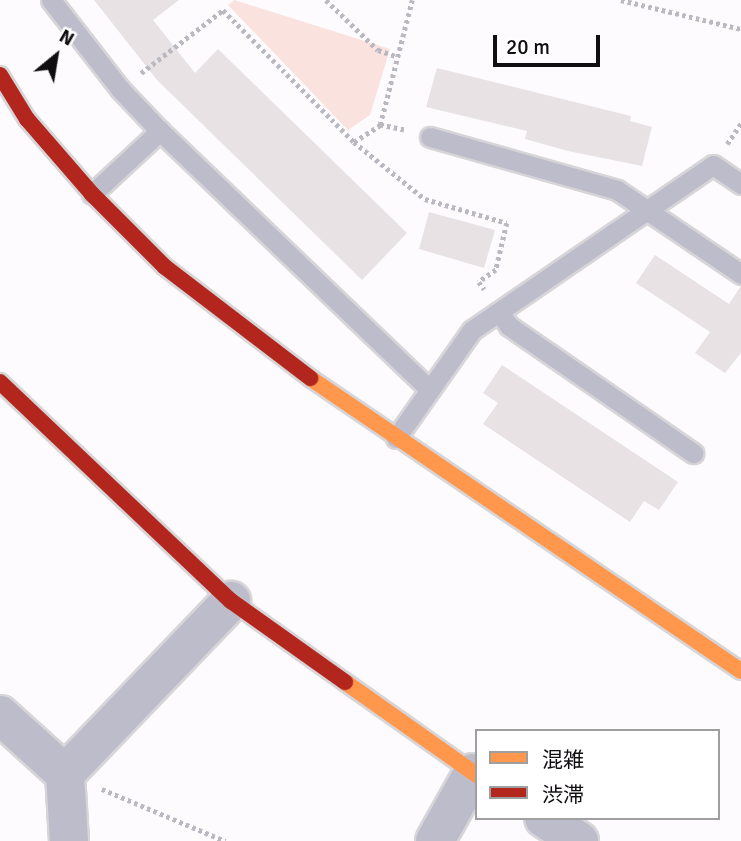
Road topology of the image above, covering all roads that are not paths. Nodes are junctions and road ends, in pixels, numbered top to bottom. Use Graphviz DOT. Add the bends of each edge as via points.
graph roads {
  1 [pos="51,0"];
  2 [pos="0,75"];
  3 [pos="160,131"];
  4 [pos="430,136"];
  5 [pos="741,184"];
  6 [pos="92,194"];
  7 [pos="649,208"];
  8 [pos="741,274"];
  9 [pos="499,312"];
  10 [pos="0,382"];
  11 [pos="429,389"];
  12 [pos="396,438"];
  13 [pos="693,453"];
  14 [pos="231,600"];
  15 [pos="741,671"];
  16 [pos="0,715"];
  17 [pos="65,774"];
  18 [pos="475,774"];
  19 [pos="547,820"];
  20 [pos="69,841"];
  21 [pos="435,841"];
  22 [pos="579,841"];
  1 -- 3 [label="lane" via="120,89"];
  2 -- 6 [label="street" via="27,118"];
  3 -- 6 [label="lane"];
  3 -- 11 [label="lane"];
  4 -- 7 [label="lane" via="617,190"];
  5 -- 7 [label="lane" via="713,165"];
  6 -- 12 [label="street" via="165,267 261,345"];
  7 -- 8 [label="lane"];
  7 -- 9 [label="lane"];
  9 -- 11 [label="lane" via="471,330"];
  9 -- 13 [label="lane" via="509,326"];
  10 -- 14 [label="street"];
  11 -- 12 [label="lane"];
  12 -- 15 [label="street"];
  14 -- 17 [label="street"];
  14 -- 18 [label="street"];
  16 -- 17 [label="street"];
  17 -- 20 [label="street"];
  18 -- 21 [label="street"];
  19 -- 22 [label="street"];
}
